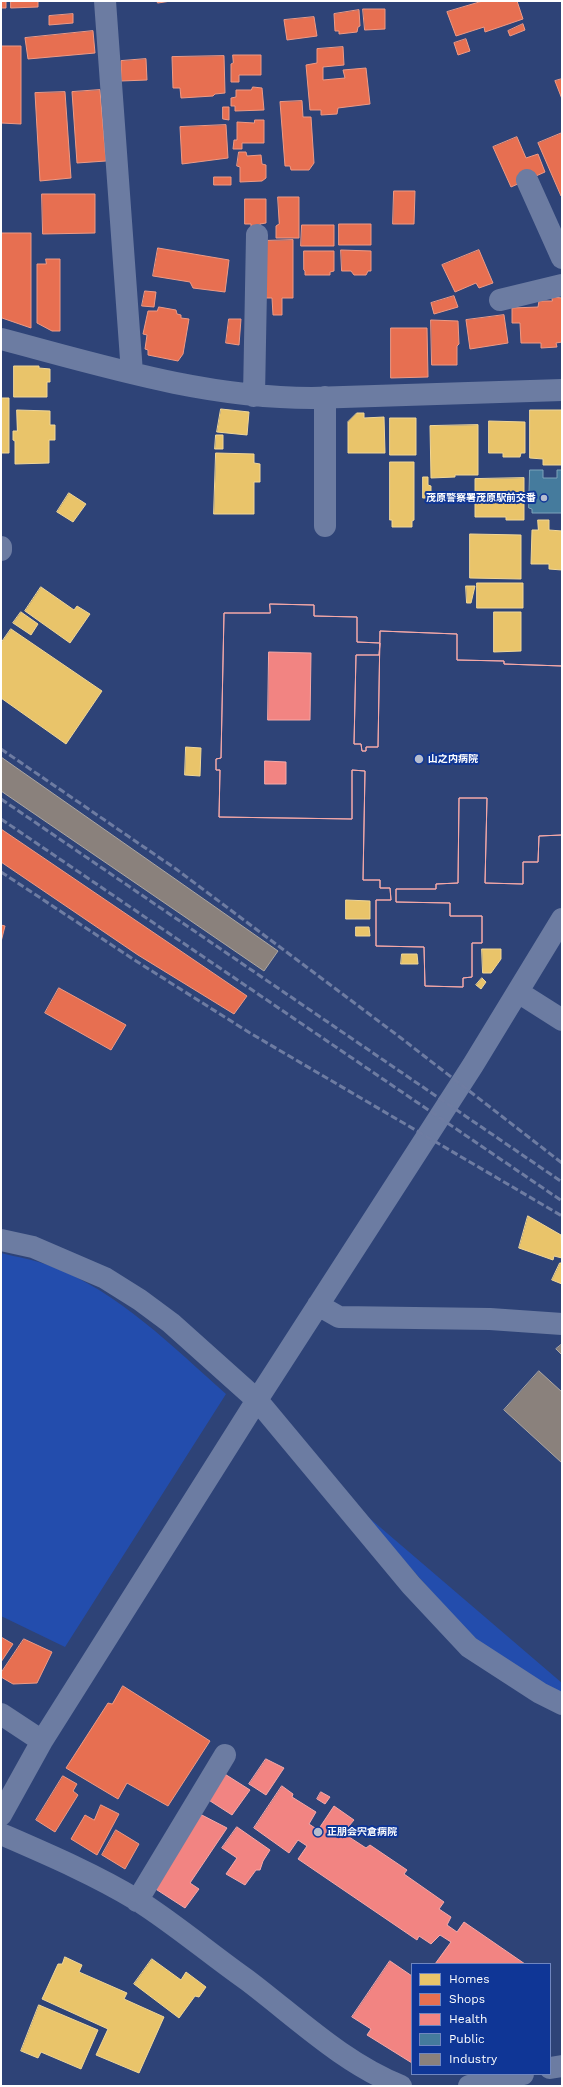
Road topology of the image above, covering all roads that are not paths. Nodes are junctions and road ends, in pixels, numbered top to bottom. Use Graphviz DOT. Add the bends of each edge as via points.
graph roads {
  1 [pos="105,1"];
  2 [pos="527,180"];
  3 [pos="257,235"];
  4 [pos="562,258"];
  5 [pos="562,285"];
  6 [pos="500,300"];
  7 [pos="1,339"];
  8 [pos="132,373"];
  9 [pos="562,390"];
  10 [pos="254,396"];
  11 [pos="325,397"];
  12 [pos="325,526"];
  13 [pos="562,919"];
  14 [pos="518,992"];
  15 [pos="562,1020"];
  16 [pos="1,1240"];
  17 [pos="318,1306"];
  18 [pos="562,1324"];
  19 [pos="257,1400"];
  20 [pos="562,1704"];
  21 [pos="1,1714"];
  22 [pos="42,1741"];
  23 [pos="225,1755"];
  24 [pos="1,1815"];
  25 [pos="1,1834"];
  26 [pos="137,1900"];
  27 [pos="562,2066"];
  28 [pos="551,2068"];
  29 [pos="519,2075"];
  30 [pos="401,2086"];
  31 [pos="469,2086"];
  1 -- 8 [label="street"];
  2 -- 4 [label="street"];
  3 -- 10 [label="street"];
  5 -- 6 [label="street"];
  7 -- 8 [label="street"];
  8 -- 10 [label="street" via="188,386"];
  9 -- 11 [label="street"];
  10 -- 11 [label="street"];
  11 -- 12 [label="street"];
  13 -- 14 [label="street"];
  14 -- 15 [label="street"];
  14 -- 17 [label="street"];
  16 -- 19 [label="street" via="33,1247 105,1278 171,1323"];
  17 -- 18 [label="street" via="340,1317 490,1319"];
  17 -- 19 [label="street"];
  19 -- 20 [label="street" via="411,1585 469,1647 540,1693"];
  19 -- 22 [label="street"];
  21 -- 22 [label="street"];
  22 -- 24 [label="street"];
  23 -- 26 [label="street"];
  25 -- 26 [label="street" via="76,1867"];
  26 -- 30 [label="street" via="344,2055"];
  27 -- 28 [label="street"];
  29 -- 31 [label="street"];
}
